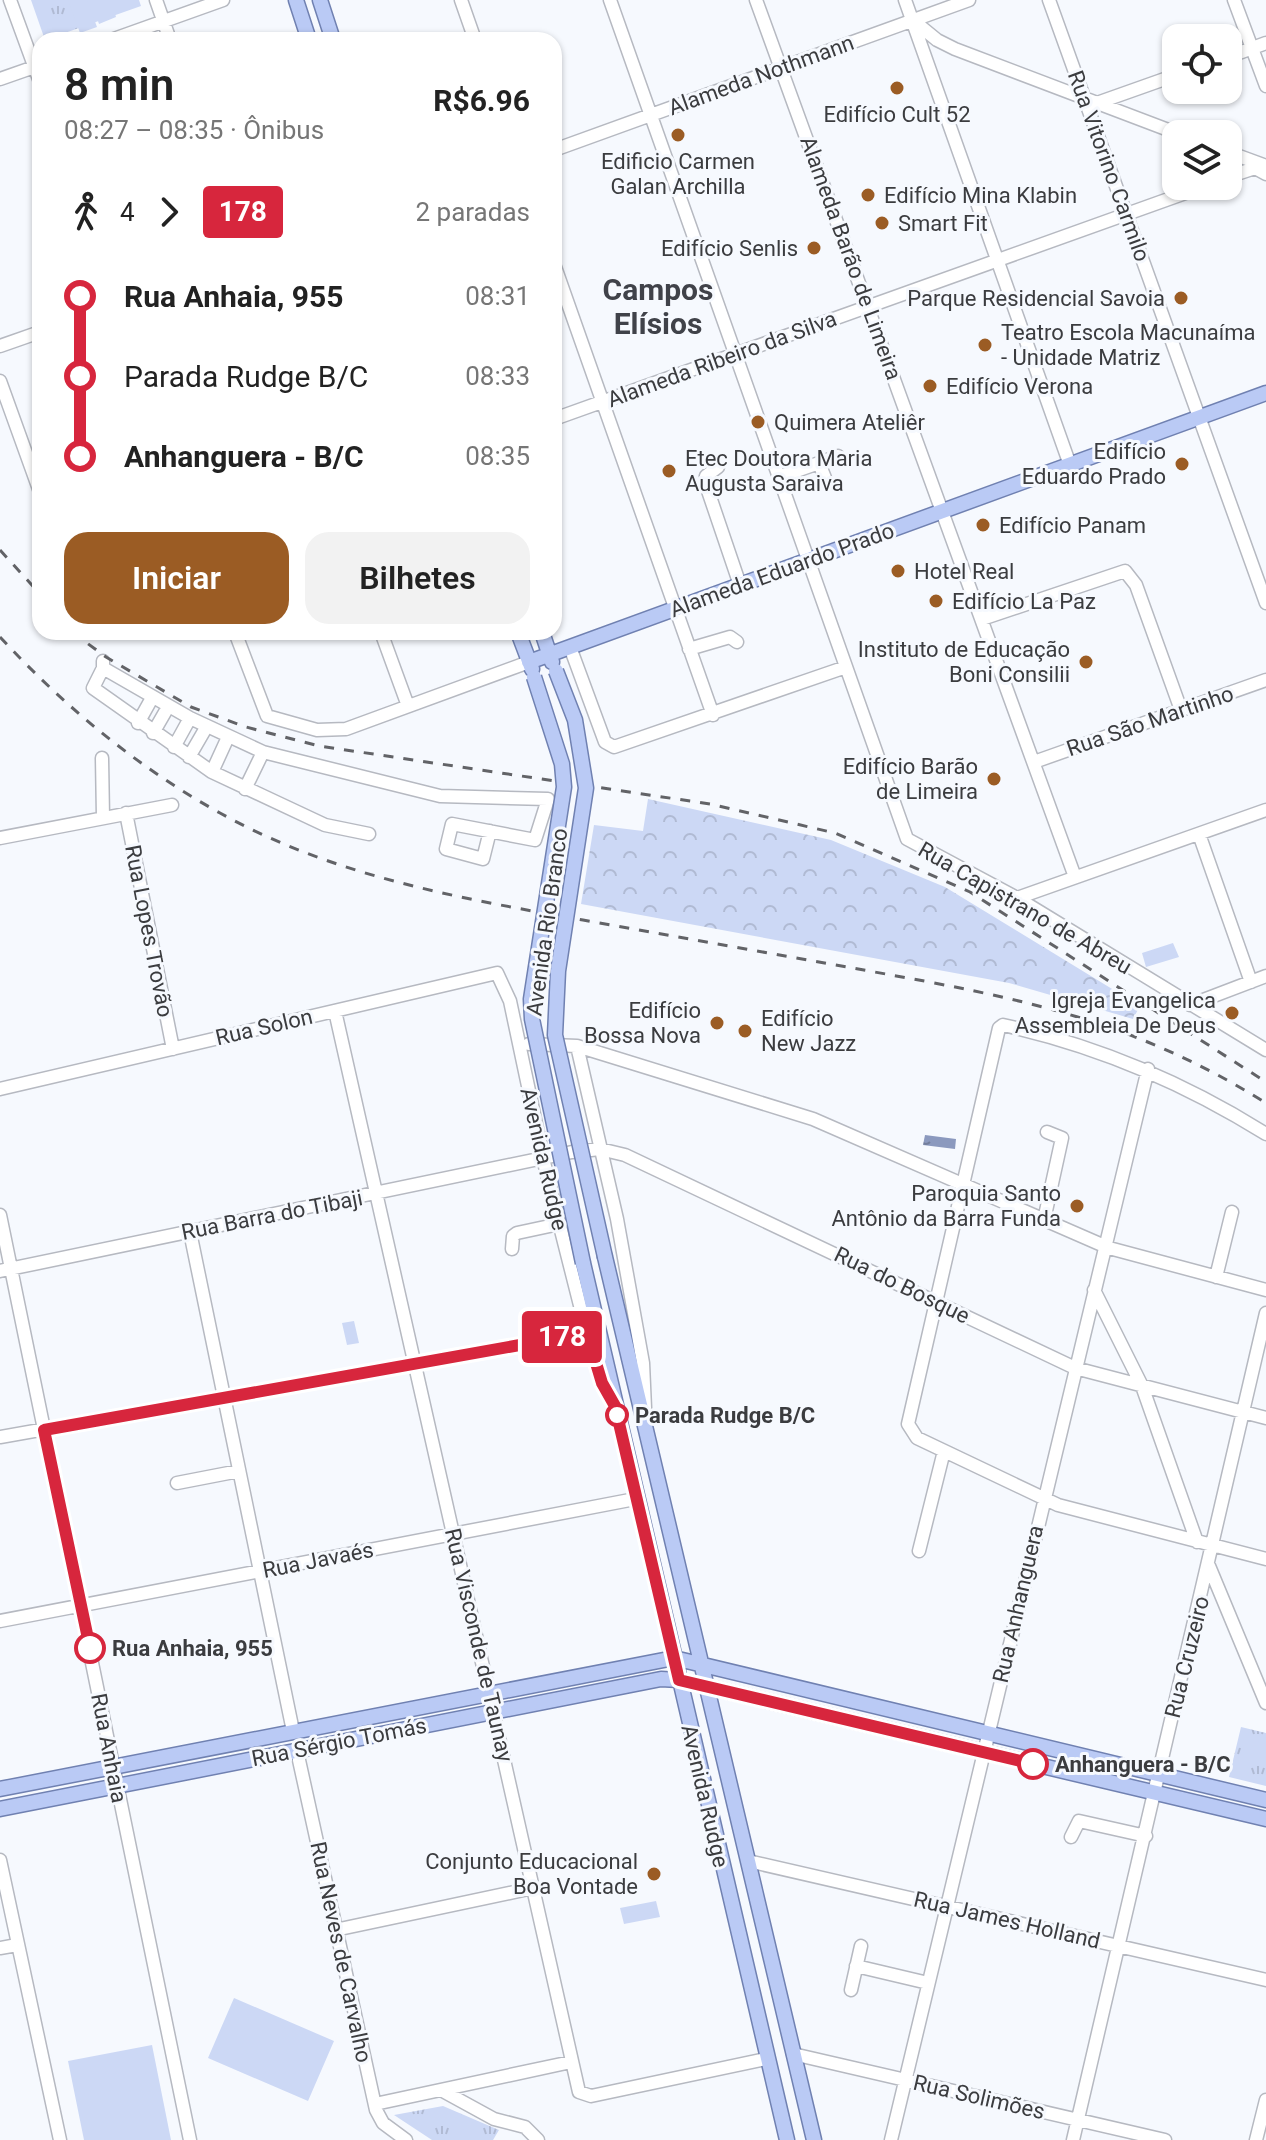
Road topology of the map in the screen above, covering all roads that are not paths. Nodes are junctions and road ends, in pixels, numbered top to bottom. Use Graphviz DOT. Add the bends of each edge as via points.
graph roads {
  1 [pos="10,0"];
  2 [pos="156,0"];
  3 [pos="223,0"];
  4 [pos="296,0"];
  5 [pos="320,0"];
  6 [pos="461,0"];
  7 [pos="610,0"];
  8 [pos="756,0"];
  9 [pos="905,0"];
  10 [pos="969,0"];
  11 [pos="1049,0"];
  12 [pos="1234,0"];
  13 [pos="913,20"];
  14 [pos="163,21"];
  15 [pos="133,32"];
  16 [pos="167,32"];
  17 [pos="306,32"];
  18 [pos="330,32"];
  19 [pos="472,32"];
  20 [pos="1266,43"];
  21 [pos="1252,48"];
  22 [pos="1242,52"];
  23 [pos="32,54"];
  24 [pos="783,66"];
  25 [pos="32,68"];
  26 [pos="0,79"];
  27 [pos="1162,79"];
  28 [pos="1266,86"];
  29 [pos="1090,101"];
  30 [pos="651,115"];
  31 [pos="1162,128"];
  32 [pos="562,147"];
  33 [pos="1168,200"];
  34 [pos="1126,216"];
  35 [pos="997,262"];
  36 [pos="562,287"];
  37 [pos="869,307"];
  38 [pos="32,335"];
  39 [pos="0,346"];
  40 [pos="735,355"];
  41 [pos="0,381"];
  42 [pos="1266,393"];
  43 [pos="602,402"];
  44 [pos="562,416"];
  45 [pos="1199,418"];
  46 [pos="838,456"];
  47 [pos="819,463"];
  48 [pos="1070,465"];
  49 [pos="718,467"];
  50 [pos="32,470"];
  51 [pos="779,477"];
  52 [pos="825,478"];
  53 [pos="943,511"];
  54 [pos="808,560"];
  55 [pos="1261,576"];
  56 [pos="740,585"];
  57 [pos="1266,603"];
  58 [pos="675,609"];
  59 [pos="982,619"];
  60 [pos="238,640"];
  61 [pos="384,640"];
  62 [pos="521,640"];
  63 [pos="545,640"];
  64 [pos="737,642"];
  65 [pos="570,647"];
  66 [pos="689,649"];
  67 [pos="550,655"];
  68 [pos="529,662"];
  69 [pos="846,667"];
  70 [pos="117,677"];
  71 [pos="1266,680"];
  72 [pos="136,689"];
  73 [pos="105,696"];
  74 [pos="152,698"];
  75 [pos="408,706"];
  76 [pos="168,707"];
  77 [pos="1181,710"];
  78 [pos="122,711"];
  79 [pos="713,715"];
  80 [pos="190,718"];
  81 [pos="138,723"];
  82 [pos="207,726"];
  83 [pos="153,733"];
  84 [pos="228,737"];
  85 [pos="174,747"];
  86 [pos="263,752"];
  87 [pos="189,757"];
  88 [pos="102,758"];
  89 [pos="1034,762"];
  90 [pos="212,772"];
  91 [pos="245,789"];
  92 [pos="172,805"];
  93 [pos="1266,810"];
  94 [pos="126,813"];
  95 [pos="103,817"];
  96 [pos="490,831"];
  97 [pos="369,834"];
  98 [pos="1199,834"];
  99 [pos="0,838"];
  100 [pos="1075,877"];
  101 [pos="1017,898"];
  102 [pos="1266,976"];
  103 [pos="1251,982"];
  104 [pos="510,1001"];
  105 [pos="1190,1005"];
  106 [pos="335,1011"];
  107 [pos="518,1046"];
  108 [pos="577,1046"];
  109 [pos="173,1049"];
  110 [pos="1266,1050"];
  111 [pos="1148,1069"];
  112 [pos="0,1089"];
  113 [pos="1047,1132"];
  114 [pos="1266,1134"];
  115 [pos="600,1149"];
  116 [pos="543,1159"];
  117 [pos="965,1184"];
  118 [pos="376,1194"];
  119 [pos="1232,1212"];
  120 [pos="0,1215"];
  121 [pos="1044,1220"];
  122 [pos="559,1224"];
  123 [pos="190,1232"];
  124 [pos="1104,1246"];
  125 [pos="512,1249"];
  126 [pos="605,1257"];
  127 [pos="583,1263"];
  128 [pos="5,1270"];
  129 [pos="1216,1277"];
  130 [pos="1094,1290"];
  131 [pos="1266,1290"];
  132 [pos="938,1302"];
  133 [pos="1266,1313"];
  134 [pos="587,1333"];
  135 [pos="1131,1360"];
  136 [pos="415,1363"];
  137 [pos="1075,1368"];
  138 [pos="1113,1379"];
  139 [pos="1142,1386"];
  140 [pos="224,1397"];
  141 [pos="615,1406"];
  142 [pos="1243,1412"];
  143 [pos="644,1416"];
  144 [pos="1266,1418"];
  145 [pos="44,1430"];
  146 [pos="0,1437"];
  147 [pos="944,1451"];
  148 [pos="239,1471"];
  149 [pos="177,1483"];
  150 [pos="1043,1498"];
  151 [pos="635,1499"];
  152 [pos="454,1535"];
  153 [pos="1197,1542"];
  154 [pos="1213,1547"];
  155 [pos="919,1551"];
  156 [pos="1266,1559"];
  157 [pos="1209,1566"];
  158 [pos="260,1571"];
  159 [pos="81,1605"];
  160 [pos="0,1621"];
  161 [pos="674,1658"];
  162 [pos="702,1667"];
  163 [pos="679,1680"];
  164 [pos="707,1687"];
  165 [pos="490,1692"];
  166 [pos="1266,1703"];
  167 [pos="494,1711"];
  168 [pos="293,1731"];
  169 [pos="988,1734"];
  170 [pos="297,1751"];
  171 [pos="983,1752"];
  172 [pos="113,1767"];
  173 [pos="1159,1775"];
  174 [pos="117,1788"];
  175 [pos="0,1789"];
  176 [pos="1155,1793"];
  177 [pos="1266,1800"];
  178 [pos="0,1809"];
  179 [pos="1266,1819"];
  180 [pos="1146,1836"];
  181 [pos="1071,1837"];
  182 [pos="0,1860"];
  183 [pos="748,1861"];
  184 [pos="533,1888"];
  185 [pos="946,1906"];
  186 [pos="335,1930"];
  187 [pos="17,1945"];
  188 [pos="861,1946"];
  189 [pos="1121,1946"];
  190 [pos="0,1948"];
  191 [pos="856,1966"];
  192 [pos="1266,1980"];
  193 [pos="928,1983"];
  194 [pos="851,1990"];
  195 [pos="793,2054"];
  196 [pos="766,2059"];
  197 [pos="571,2062"];
  198 [pos="905,2079"];
  199 [pos="441,2090"];
  200 [pos="1266,2100"];
  201 [pos="375,2104"];
  202 [pos="1078,2120"];
  203 [pos="60,2140"];
  204 [pos="190,2140"];
  205 [pos="406,2140"];
  206 [pos="538,2140"];
  207 [pos="787,2140"];
  208 [pos="814,2140"];
  209 [pos="891,2140"];
  210 [pos="1073,2140"];
  211 [pos="1165,2140"];
  212 [pos="1256,2140"];
  1 -- 23 [label="street"];
  2 -- 14 [label="street"];
  3 -- 14 [label="street"];
  4 -- 17 [label="main road"];
  5 -- 18 [label="main road"];
  6 -- 19 [label="street"];
  7 -- 30 [label="street"];
  8 -- 24 [label="street, Alameda Barão de Limeira"];
  9 -- 13 [label="street"];
  10 -- 13 [label="street, Alameda Nothmann"];
  11 -- 29 [label="street, Rua Vitorino Carmilo"];
  12 -- 21 [label="street"];
  13 -- 24 [label="street, Alameda Nothmann"];
  13 -- 29 [label="street" via="945,45"];
  13 -- 35 [label="street"];
  14 -- 15 [label="street"];
  14 -- 16 [label="street"];
  20 -- 21 [label="street"];
  21 -- 22 [label="street"];
  21 -- 28 [label="street"];
  24 -- 30 [label="street, Alameda Nothmann"];
  24 -- 37 [label="street, Alameda Barão de Limeira"];
  25 -- 26 [label="street"];
  27 -- 29 [label="street"];
  29 -- 31 [label="street"];
  29 -- 34 [label="street, Rua Vitorino Carmilo"];
  30 -- 32 [label="street, Alameda Nothmann"];
  30 -- 40 [label="street"];
  33 -- 34 [label="street, Alameda Ribeiro da Silva"];
  34 -- 35 [label="street, Alameda Ribeiro da Silva"];
  34 -- 45 [label="street, Rua Vitorino Carmilo"];
  35 -- 37 [label="street, Alameda Ribeiro da Silva"];
  35 -- 48 [label="street"];
  36 -- 43 [label="street"];
  37 -- 40 [label="street, Alameda Ribeiro da Silva"];
  37 -- 53 [label="street, Alameda Barão de Limeira"];
  38 -- 39 [label="street"];
  40 -- 43 [label="street, Alameda Ribeiro da Silva"];
  40 -- 51 [label="street"];
  41 -- 50 [label="street"];
  42 -- 45 [label="main road, Alameda Eduardo Prado"];
  43 -- 44 [label="street, Alameda Ribeiro da Silva"];
  43 -- 58 [label="street"];
  45 -- 48 [label="main road, Alameda Eduardo Prado"];
  45 -- 55 [label="street, Rua Vitorino Carmilo"];
  46 -- 47 [label="street"];
  47 -- 51 [label="street"];
  47 -- 52 [label="street"];
  48 -- 53 [label="main road, Alameda Eduardo Prado"];
  49 -- 56 [label="street" via="705,482"];
  51 -- 54 [label="street"];
  53 -- 54 [label="main road, Alameda Eduardo Prado"];
  53 -- 59 [label="street, Alameda Barão de Limeira"];
  54 -- 56 [label="main road, Alameda Eduardo Prado"];
  54 -- 69 [label="street"];
  55 -- 57 [label="street, Rua Vitorino Carmilo"];
  56 -- 58 [label="main road, Alameda Eduardo Prado"];
  58 -- 65 [label="main road, Alameda Eduardo Prado"];
  58 -- 66 [label="street"];
  59 -- 77 [label="street" via="1125,571 1136,585"];
  59 -- 89 [label="street, Alameda Barão de Limeira"];
  60 -- 75 [label="street, Alameda Eduardo Prado" via="267,716 340,731"];
  61 -- 75 [label="street"];
  62 -- 68 [label="main road, Avenida Rio Branco"];
  63 -- 67 [label="main road, Avenida Rio Branco"];
  64 -- 66 [label="street" via="730,637"];
  65 -- 67 [label="main road, Alameda Eduardo Prado"];
  65 -- 79 [label="street" via="611,747"];
  66 -- 79 [label="street"];
  67 -- 68 [label="main road, Alameda Eduardo Prado"];
  67 -- 126 [label="main road, Avenida Rio Branco, bridge" via="575,720 586,788 558,971 555,1035"];
  68 -- 75 [label="street, Alameda Eduardo Prado"];
  68 -- 127 [label="main road, Avenida Rio Branco, bridge" via="562,764 564,787 532,1019"];
  69 -- 79 [label="street"];
  69 -- 101 [label="street, Rua Capistrano de Abreu" via="907,839"];
  70 -- 72 [label="street"];
  70 -- 73 [label="street"];
  70 -- 73 [label="street" via="103,664 92,684"];
  71 -- 77 [label="street, Rua São Martinho"];
  72 -- 74 [label="street"];
  72 -- 78 [label="street"];
  73 -- 78 [label="street"];
  74 -- 76 [label="street"];
  74 -- 81 [label="street"];
  76 -- 80 [label="street"];
  76 -- 83 [label="street"];
  77 -- 89 [label="street, Rua São Martinho"];
  78 -- 81 [label="street"];
  80 -- 82 [label="street"];
  80 -- 85 [label="street"];
  81 -- 83 [label="street"];
  82 -- 84 [label="street"];
  82 -- 87 [label="street"];
  83 -- 85 [label="street"];
  84 -- 86 [label="street"];
  84 -- 90 [label="street"];
  85 -- 87 [label="street"];
  86 -- 91 [label="street"];
  86 -- 96 [label="street" via="440,796 548,799 535,840"];
  87 -- 90 [label="street"];
  88 -- 95 [label="street"];
  89 -- 100 [label="street, Alameda Barão de Limeira"];
  90 -- 91 [label="street"];
  91 -- 97 [label="street" via="325,825"];
  92 -- 94 [label="street"];
  93 -- 98 [label="street"];
  94 -- 95 [label="street"];
  94 -- 109 [label="street, Rua Lopes Trovão"];
  95 -- 99 [label="street"];
  98 -- 100 [label="street"];
  98 -- 103 [label="street"];
  100 -- 101 [label="street"];
  101 -- 105 [label="street, Rua Capistrano de Abreu"];
  102 -- 103 [label="street"];
  103 -- 105 [label="street"];
  104 -- 106 [label="street, Rua Solon" via="501,976 490,973"];
  104 -- 107 [label="street, Avenida Rudge"];
  105 -- 110 [label="street, Rua Capistrano de Abreu"];
  106 -- 109 [label="street, Rua Solon"];
  106 -- 118 [label="street, Rua Visconde de Taunay"];
  107 -- 108 [label="street"];
  107 -- 116 [label="street, Avenida Rudge"];
  108 -- 115 [label="street, Avenida Rudge"];
  108 -- 117 [label="street" via="813,1119"];
  109 -- 112 [label="street, Rua Solon"];
  111 -- 114 [label="street"];
  111 -- 117 [label="street" via="1003,1025"];
  111 -- 124 [label="street, Rua Anhanguera"];
  113 -- 121 [label="street" via="1062,1138"];
  115 -- 116 [label="street, Rua do Bosque"];
  115 -- 132 [label="street, Rua do Bosque" via="625,1155"];
  115 -- 143 [label="street, Avenida Rudge" via="643,1363"];
  116 -- 118 [label="street, Rua Barra do Tibaji"];
  116 -- 122 [label="street, Avenida Rudge"];
  117 -- 121 [label="street"];
  117 -- 132 [label="street"];
  118 -- 123 [label="street, Rua Barra do Tibaji"];
  118 -- 136 [label="street, Rua Visconde de Taunay"];
  119 -- 129 [label="street"];
  120 -- 128 [label="street, Rua Anhaia"];
  121 -- 124 [label="street"];
  122 -- 125 [label="street" via="517,1233"];
  122 -- 134 [label="street, Avenida Rudge"];
  123 -- 128 [label="street, Rua Barra do Tibaji"];
  123 -- 140 [label="street"];
  124 -- 129 [label="street"];
  124 -- 130 [label="street, Rua Anhanguera"];
  126 -- 143 [label="main road, Avenida Rudge"];
  127 -- 141 [label="main road, Avenida Rudge"];
  128 -- 145 [label="street, Rua Anhaia"];
  129 -- 131 [label="street"];
  130 -- 135 [label="street"];
  130 -- 137 [label="street, Rua Anhanguera"];
  132 -- 137 [label="street, Rua do Bosque"];
  132 -- 147 [label="street" via="909,1429"];
  133 -- 142 [label="street, Rua Cruzeiro"];
  134 -- 136 [label="street"];
  134 -- 141 [label="street, Avenida Rudge"];
  135 -- 138 [label="street" via="1127,1375"];
  135 -- 139 [label="street"];
  136 -- 140 [label="street"];
  136 -- 152 [label="street, Rua Visconde de Taunay"];
  137 -- 138 [label="street, Rua do Bosque"];
  137 -- 150 [label="street, Rua Anhanguera"];
  138 -- 139 [label="street, Rua do Bosque"];
  139 -- 142 [label="street, Rua do Bosque"];
  139 -- 153 [label="street"];
  140 -- 145 [label="street"];
  140 -- 148 [label="street"];
  141 -- 151 [label="main road, Avenida Rudge"];
  142 -- 144 [label="street, Rua do Bosque"];
  142 -- 154 [label="street, Rua Cruzeiro"];
  143 -- 162 [label="main road, Avenida Rudge"];
  145 -- 146 [label="street"];
  145 -- 159 [label="street, Rua Anhaia"];
  147 -- 150 [label="street"];
  147 -- 155 [label="street"];
  148 -- 149 [label="street"];
  148 -- 158 [label="street"];
  150 -- 153 [label="street"];
  150 -- 169 [label="street, Rua Anhanguera"];
  151 -- 152 [label="street, Rua Javaés"];
  151 -- 161 [label="main road, Avenida Rudge"];
  152 -- 158 [label="street, Rua Javaés"];
  152 -- 165 [label="street, Rua Visconde de Taunay"];
  153 -- 154 [label="street"];
  154 -- 156 [label="street"];
  154 -- 157 [label="street, Rua Cruzeiro"];
  157 -- 166 [label="street"];
  157 -- 173 [label="street, Rua Cruzeiro"];
  158 -- 159 [label="street, Rua Javaés"];
  158 -- 168 [label="street"];
  159 -- 160 [label="street, Rua Javaés"];
  159 -- 172 [label="street, Rua Anhaia"];
  161 -- 162 [label="main road"];
  161 -- 163 [label="main road, Avenida Rudge"];
  161 -- 165 [label="main road, Rua Sérgio Tomás"];
  162 -- 164 [label="main road, Avenida Rudge"];
  162 -- 169 [label="main road"];
  163 -- 164 [label="main road, Rua Sérgio Tomás"];
  163 -- 167 [label="main road, Rua Sérgio Tomás" via="636,1682"];
  163 -- 196 [label="main road, Avenida Rudge"];
  164 -- 171 [label="main road, Rua Sérgio Tomás"];
  164 -- 183 [label="main road, Avenida Rudge"];
  165 -- 167 [label="street, Rua Visconde de Taunay"];
  165 -- 168 [label="main road, Rua Sérgio Tomás"];
  167 -- 170 [label="main road, Rua Sérgio Tomás"];
  167 -- 184 [label="street, Rua Visconde de Taunay"];
  168 -- 172 [label="main road, Rua Sérgio Tomás"];
  169 -- 171 [label="street, Rua Anhanguera"];
  169 -- 173 [label="main road"];
  170 -- 174 [label="main road, Rua Sérgio Tomás"];
  170 -- 186 [label="street, Rua Neves de Carvalho"];
  171 -- 176 [label="main road, Rua Sérgio Tomás"];
  171 -- 185 [label="street, Rua Anhanguera"];
  172 -- 174 [label="street, Rua Anhaia"];
  172 -- 175 [label="main road, Rua Sérgio Tomás"];
  173 -- 176 [label="street, Rua Cruzeiro"];
  173 -- 177 [label="main road"];
  174 -- 178 [label="main road, Rua Sérgio Tomás"];
  174 -- 204 [label="street, Rua Anhaia"];
  176 -- 179 [label="main road, Rua Sérgio Tomás"];
  176 -- 180 [label="street, Rua Cruzeiro"];
  180 -- 181 [label="street" via="1079,1821"];
  180 -- 189 [label="street, Rua Cruzeiro"];
  182 -- 187 [label="street"];
  183 -- 185 [label="street, Rua James Holland"];
  183 -- 195 [label="main road, Avenida Rudge"];
  184 -- 186 [label="street"];
  184 -- 197 [label="street, Rua Visconde de Taunay"];
  185 -- 189 [label="street, Rua James Holland"];
  185 -- 193 [label="street, Rua Anhanguera"];
  186 -- 201 [label="street, Rua Neves de Carvalho"];
  187 -- 190 [label="street"];
  187 -- 203 [label="street"];
  188 -- 191 [label="street"];
  189 -- 192 [label="street, Rua James Holland"];
  189 -- 202 [label="street, Rua Cruzeiro"];
  191 -- 193 [label="street"];
  191 -- 194 [label="street"];
  193 -- 198 [label="street, Rua Anhanguera"];
  195 -- 198 [label="street, Rua Solimões"];
  195 -- 208 [label="main road, Avenida Rudge"];
  196 -- 197 [label="street, Rua Visconde de Taunay" via="591,2096 579,2092"];
  196 -- 207 [label="main road, Avenida Rudge"];
  197 -- 199 [label="street"];
  198 -- 202 [label="street, Rua Solimões"];
  198 -- 209 [label="street, Rua Anhanguera"];
  199 -- 201 [label="street"];
  199 -- 206 [label="street" via="494,2119 525,2127"];
  200 -- 212 [label="street"];
  201 -- 205 [label="street, Rua Neves de Carvalho" via="383,2123"];
  202 -- 210 [label="street, Rua Cruzeiro"];
  202 -- 211 [label="street, Rua Solimões"];
}
